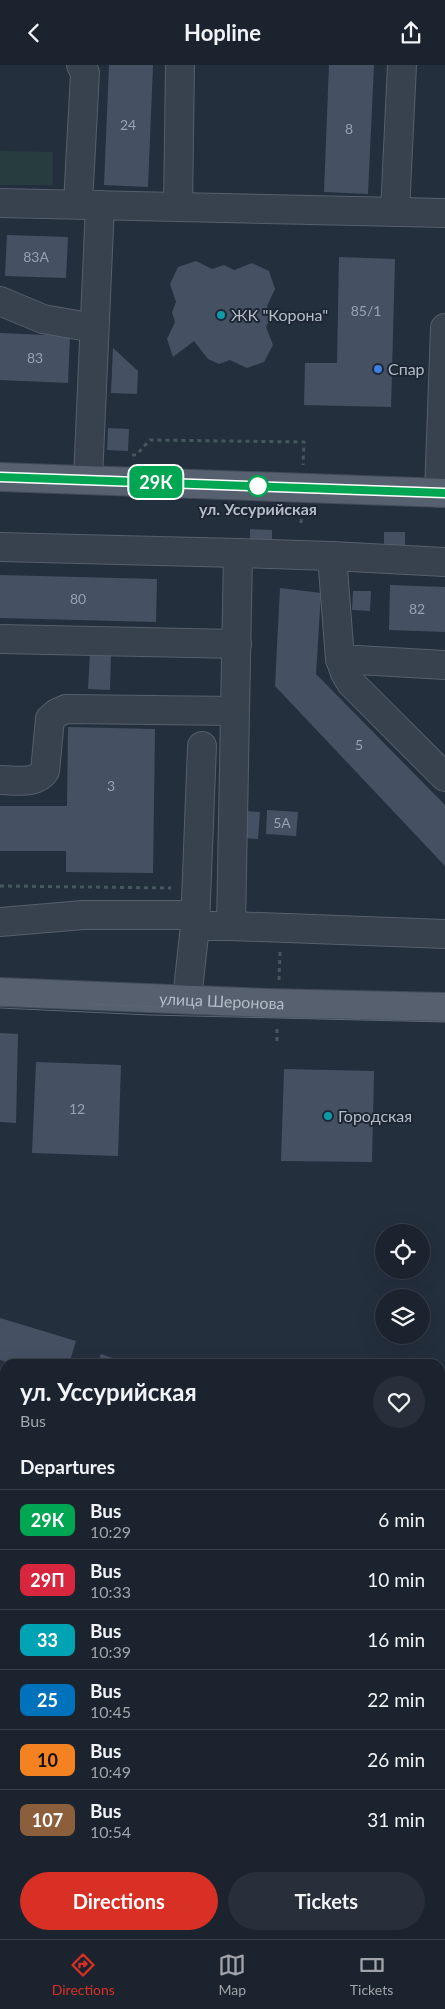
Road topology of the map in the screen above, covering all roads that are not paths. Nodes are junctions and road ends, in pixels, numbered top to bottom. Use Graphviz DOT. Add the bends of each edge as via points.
graph roads {
  1 [pos="82,65"];
  2 [pos="180,65"];
  3 [pos="402,65"];
  4 [pos="0,203"];
  5 [pos="89,205"];
  6 [pos="178,207"];
  7 [pos="395,212"];
  8 [pos="445,213"];
  9 [pos="0,301"];
  10 [pos="94,328"];
  11 [pos="445,328"];
  12 [pos="0,477"];
  13 [pos="88,479"];
  14 [pos="442,493"];
  15 [pos="0,547"];
  16 [pos="238,553"];
  17 [pos="332,556"];
  18 [pos="445,562"];
  19 [pos="0,639"];
  20 [pos="236,644"];
  21 [pos="340,659"];
  22 [pos="445,665"];
  23 [pos="235,711"];
  24 [pos="202,746"];
  25 [pos="445,777"];
  26 [pos="0,780"];
  27 [pos="196,910"];
  28 [pos="0,922"];
  29 [pos="231,926"];
  30 [pos="445,934"];
  31 [pos="0,992"];
  32 [pos="188,999"];
  33 [pos="445,1007"];
  1 -- 5 [label="street"];
  2 -- 6 [label="street"];
  3 -- 7 [label="street"];
  4 -- 5 [label="street"];
  5 -- 6 [label="street"];
  5 -- 10 [label="street"];
  6 -- 7 [label="street"];
  7 -- 8 [label="street"];
  9 -- 10 [label="street" via="43,319"];
  10 -- 13 [label="street"];
  11 -- 14 [label="street"];
  12 -- 13 [label="main road"];
  13 -- 14 [label="main road"];
  15 -- 16 [label="street"];
  16 -- 17 [label="street"];
  16 -- 20 [label="street"];
  17 -- 18 [label="street"];
  17 -- 21 [label="street"];
  19 -- 20 [label="street"];
  20 -- 23 [label="street"];
  21 -- 22 [label="street"];
  21 -- 25 [label="street" via="351,683"];
  23 -- 26 [label="street" via="66,709 50,719 42,776 33,780"];
  23 -- 29 [label="street"];
  24 -- 27 [label="street"];
  27 -- 28 [label="street"];
  27 -- 29 [label="street"];
  27 -- 32 [label="street"];
  29 -- 30 [label="street"];
  31 -- 32 [label="main road, улица Шеронова"];
  32 -- 33 [label="main road, улица Шеронова"];
}
